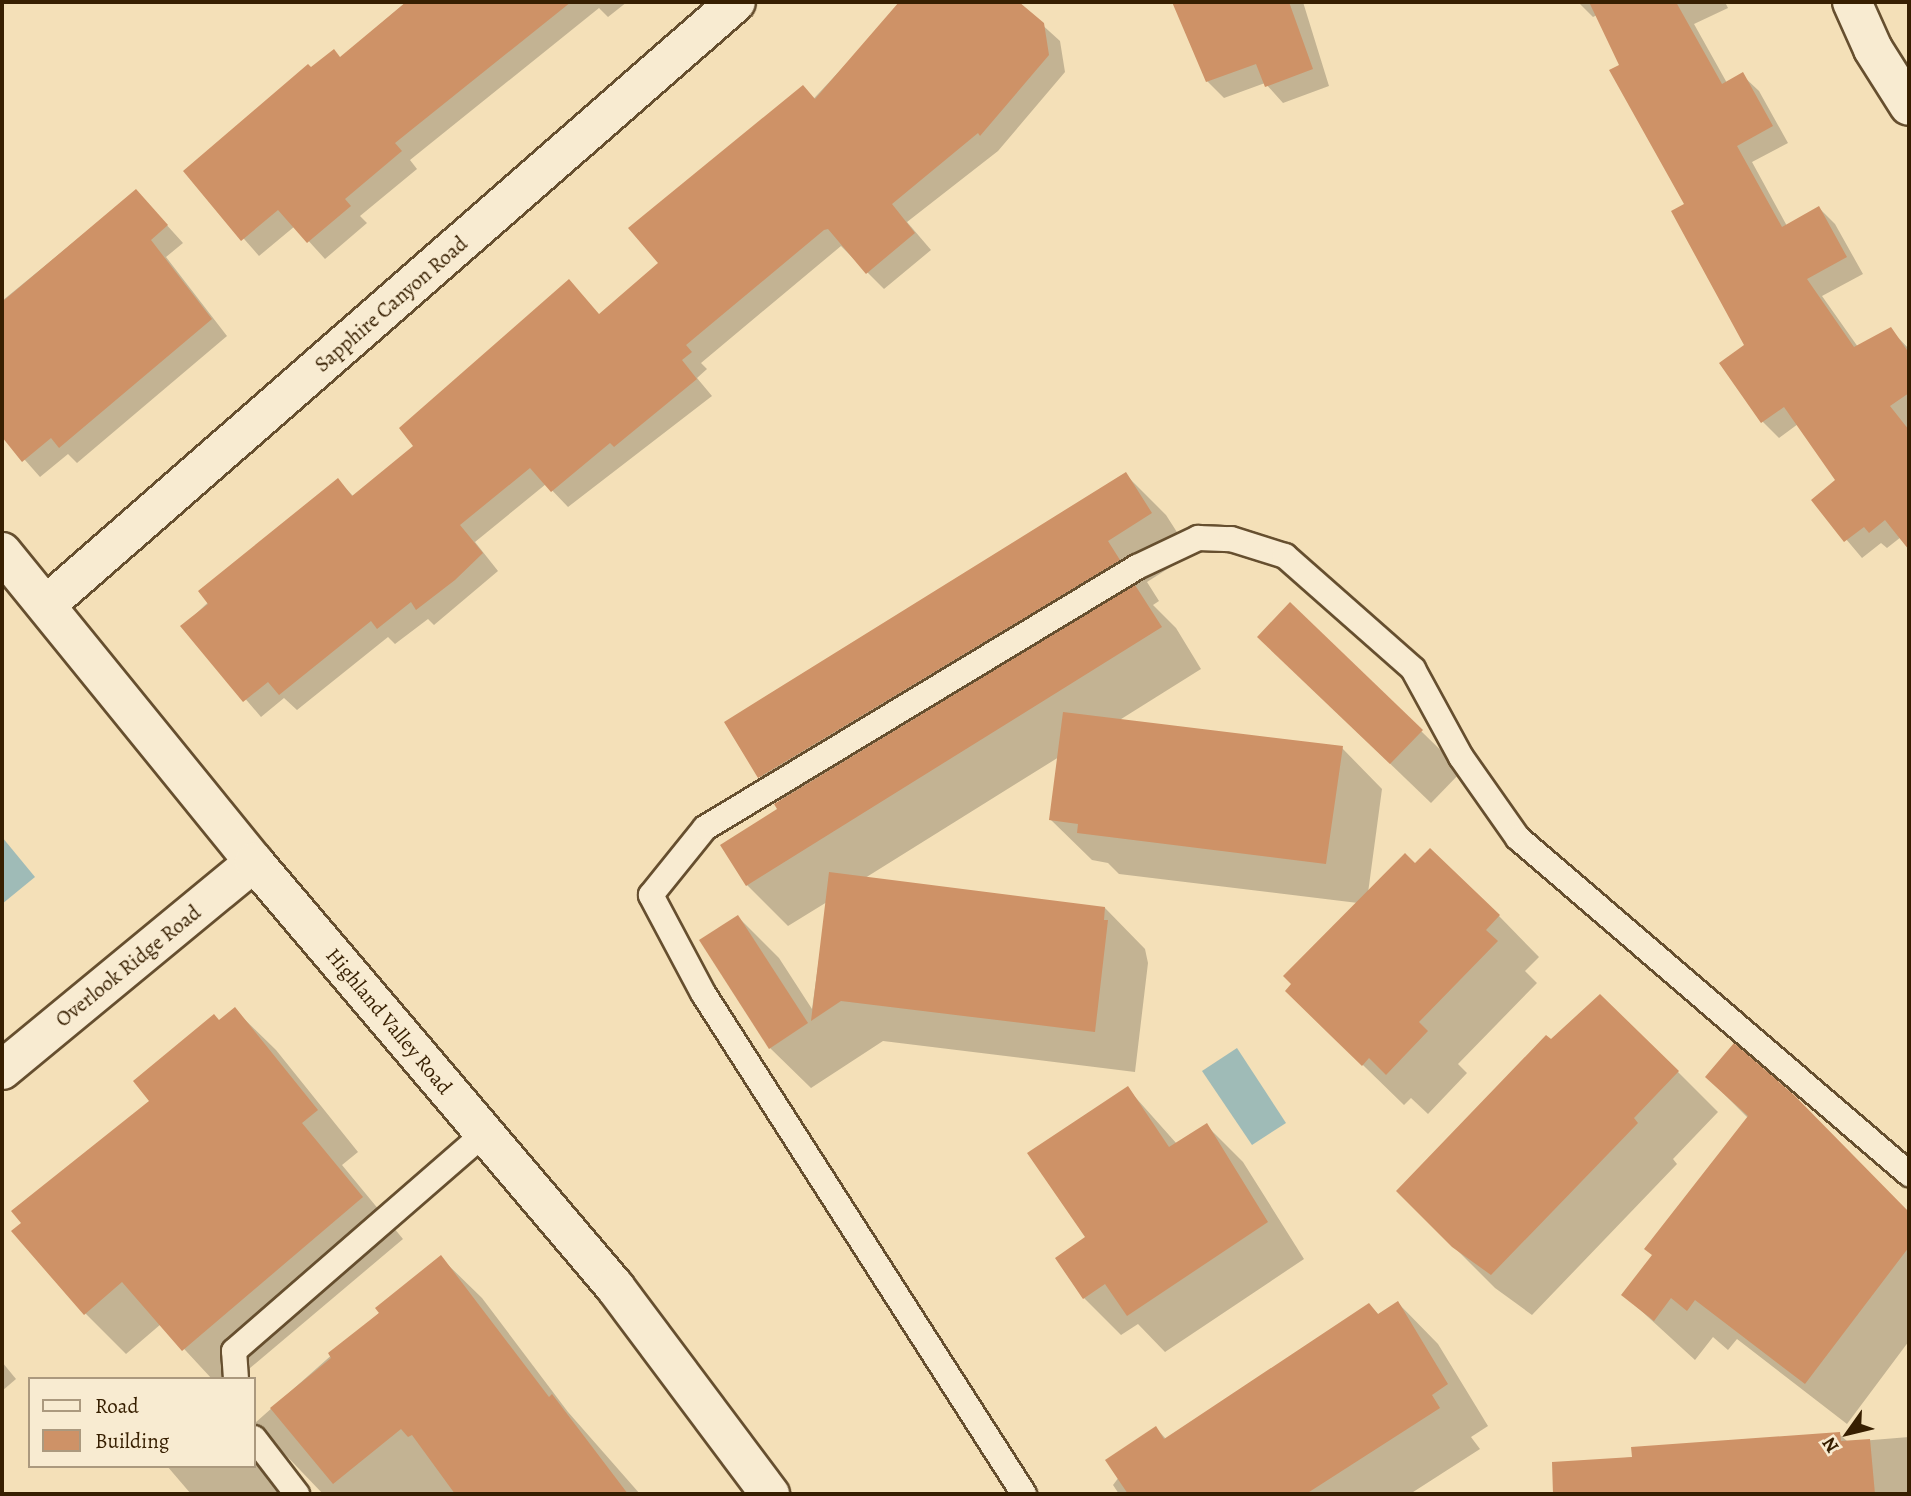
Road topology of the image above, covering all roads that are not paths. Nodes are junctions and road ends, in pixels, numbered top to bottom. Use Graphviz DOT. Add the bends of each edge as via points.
graph roads {
  1 [pos="736,2"];
  2 [pos="1852,2"];
  3 [pos="1909,106"];
  4 [pos="2,552"];
  5 [pos="46,605"];
  6 [pos="254,862"];
  7 [pos="2,1070"];
  8 [pos="484,1134"];
  9 [pos="1909,1174"];
  10 [pos="236,1377"];
  11 [pos="256,1441"];
  12 [pos="298,1494"];
  13 [pos="770,1494"];
  14 [pos="1024,1494"];
  1 -- 5 [label="street, Sapphire Canyon Road"];
  2 -- 3 [label="street" via="1873,49"];
  4 -- 5 [label="street, Highland Valley Road"];
  5 -- 6 [label="street, Highland Valley Road"];
  6 -- 7 [label="street, Overlook Ridge Road"];
  6 -- 8 [label="street, Highland Valley Road"];
  8 -- 10 [label="lane" via="234,1350"];
  8 -- 13 [label="street, Highland Valley Road" via="615,1287"];
  9 -- 14 [label="lane" via="1518,838 1461,757 1413,669 1285,556 1231,539 1198,538 1137,568 705,828 651,895 703,992"];
  11 -- 12 [label="lane"];
}
